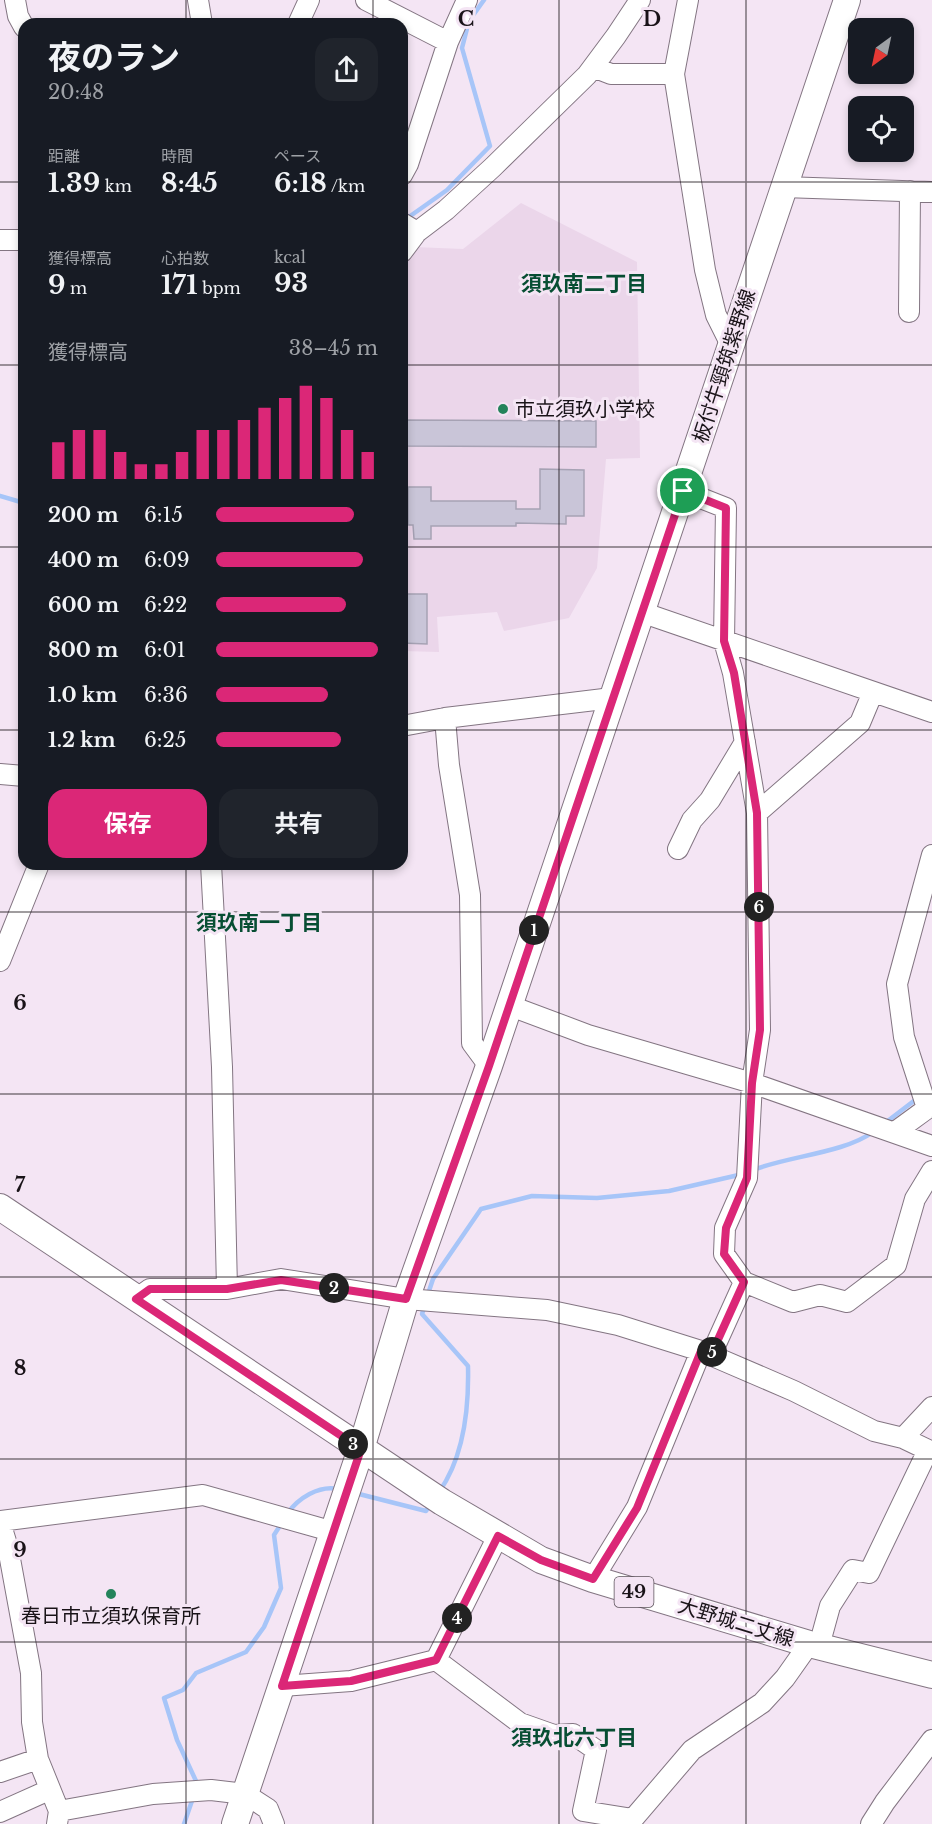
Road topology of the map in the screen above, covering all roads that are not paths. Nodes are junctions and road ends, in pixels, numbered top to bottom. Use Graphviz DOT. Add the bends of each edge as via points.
graph roads {
  1 [pos="15,0"];
  2 [pos="198,0"];
  3 [pos="309,0"];
  4 [pos="366,0"];
  5 [pos="467,0"];
  6 [pos="640,0"];
  7 [pos="688,0"];
  8 [pos="847,0"];
  9 [pos="19,18"];
  10 [pos="201,18"];
  11 [pos="301,18"];
  12 [pos="401,18"];
  13 [pos="408,22"];
  14 [pos="448,42"];
  15 [pos="594,67"];
  16 [pos="674,74"];
  17 [pos="408,164"];
  18 [pos="783,187"];
  19 [pos="910,191"];
  20 [pos="932,192"];
  21 [pos="409,227"];
  22 [pos="0,240"];
  23 [pos="18,240"];
  24 [pos="909,312"];
  25 [pos="731,345"];
  26 [pos="683,491"];
  27 [pos="641,612"];
  28 [pos="724,641"];
  29 [pos="873,692"];
  30 [pos="612,698"];
  31 [pos="932,712"];
  32 [pos="445,718"];
  33 [pos="408,725"];
  34 [pos="745,742"];
  35 [pos="0,774"];
  36 [pos="18,776"];
  37 [pos="757,813"];
  38 [pos="678,849"];
  39 [pos="932,855"];
  40 [pos="37,870"];
  41 [pos="211,870"];
  42 [pos="0,961"];
  43 [pos="508,1005"];
  44 [pos="489,1066"];
  45 [pos="752,1083"];
  46 [pos="930,1106"];
  47 [pos="895,1132"];
  48 [pos="932,1146"];
  49 [pos="932,1171"];
  50 [pos="0,1207"];
  51 [pos="744,1282"];
  52 [pos="227,1289"];
  53 [pos="136,1299"];
  54 [pos="406,1299"];
  55 [pos="706,1353"];
  56 [pos="932,1407"];
  57 [pos="903,1438"];
  58 [pos="361,1449"];
  59 [pos="0,1521"];
  60 [pos="334,1532"];
  61 [pos="498,1536"];
  62 [pos="593,1579"];
  63 [pos="814,1645"];
  64 [pos="436,1660"];
  65 [pos="932,1676"];
  66 [pos="282,1686"];
  67 [pos="932,1740"];
  68 [pos="38,1759"];
  69 [pos="0,1772"];
  70 [pos="49,1790"];
  71 [pos="245,1794"];
  72 [pos="0,1812"];
  73 [pos="580,1817"];
  74 [pos="58,1818"];
  75 [pos="633,1822"];
  76 [pos="236,1824"];
  77 [pos="274,1824"];
  78 [pos="871,1824"];
  1 -- 9 [label="street"];
  2 -- 10 [label="street"];
  3 -- 11 [label="street"];
  4 -- 12 [label="street"];
  5 -- 14 [label="street"];
  6 -- 15 [label="street"];
  7 -- 16 [label="street"];
  8 -- 18 [label="main road, 板付牛頸筑紫野線"];
  13 -- 14 [label="street"];
  14 -- 17 [label="street"];
  15 -- 16 [label="street" via="611,74"];
  15 -- 21 [label="street" via="446,210"];
  16 -- 25 [label="street" via="705,270 716,315"];
  18 -- 19 [label="street"];
  18 -- 25 [label="main road, 板付牛頸筑紫野線"];
  19 -- 20 [label="street"];
  19 -- 24 [label="street"];
  22 -- 23 [label="street"];
  25 -- 26 [label="main road, 板付牛頸筑紫野線"];
  26 -- 27 [label="main road, 板付牛頸筑紫野線"];
  26 -- 28 [label="street" via="726,508"];
  27 -- 28 [label="street"];
  27 -- 30 [label="main road, 板付牛頸筑紫野線"];
  28 -- 29 [label="street"];
  28 -- 34 [label="street" via="734,673"];
  29 -- 31 [label="street"];
  29 -- 37 [label="street" via="860,723"];
  30 -- 32 [label="street"];
  30 -- 43 [label="main road, 板付牛頸筑紫野線"];
  32 -- 33 [label="street"];
  32 -- 44 [label="street" via="448,765 470,895 472,1043"];
  34 -- 37 [label="street"];
  34 -- 38 [label="street" via="710,800 692,820"];
  35 -- 36 [label="street"];
  37 -- 45 [label="street" via="760,1030"];
  39 -- 46 [label="street" via="897,984 904,1037"];
  40 -- 42 [label="street"];
  41 -- 52 [label="street" via="222,1067"];
  43 -- 44 [label="main road, 板付牛頸筑紫野線"];
  43 -- 45 [label="street" via="588,1035"];
  44 -- 54 [label="main road, 板付牛頸筑紫野線"];
  45 -- 47 [label="street"];
  45 -- 51 [label="street" via="747,1178 726,1228 724,1254"];
  46 -- 47 [label="street"];
  47 -- 48 [label="street"];
  49 -- 51 [label="street" via="915,1198 896,1265 847,1302 820,1295 793,1302"];
  50 -- 53 [label="main road, 大野城二丈線 / 49"];
  51 -- 55 [label="street"];
  52 -- 53 [label="street" via="150,1289"];
  52 -- 54 [label="street" via="281,1280"];
  53 -- 58 [label="main road, 大野城二丈線 / 49"];
  54 -- 55 [label="street" via="547,1310 618,1325"];
  54 -- 58 [label="main road, 板付牛頸筑紫野線"];
  55 -- 57 [label="street" via="874,1431"];
  55 -- 62 [label="street" via="637,1508"];
  56 -- 57 [label="street"];
  57 -- 63 [label="street" via="928,1450 869,1573 853,1570 830,1606"];
  58 -- 60 [label="main road, 板付牛頸筑紫野線"];
  58 -- 61 [label="main road, 大野城二丈線 / 49"];
  59 -- 60 [label="street" via="203,1495"];
  59 -- 68 [label="street" via="31,1673"];
  60 -- 66 [label="main road, 板付牛頸筑紫野線"];
  61 -- 62 [label="main road, 大野城二丈線 / 49" via="541,1560"];
  61 -- 64 [label="street"];
  62 -- 63 [label="main road, 大野城二丈線 / 49"];
  63 -- 65 [label="main road, 大野城二丈線 / 49"];
  63 -- 75 [label="street" via="762,1703 692,1750"];
  64 -- 66 [label="street" via="351,1681"];
  64 -- 73 [label="street" via="520,1723 554,1735 573,1734 596,1750"];
  66 -- 71 [label="main road, 板付牛頸筑紫野線"];
  67 -- 78 [label="street"];
  68 -- 69 [label="street"];
  68 -- 70 [label="street"];
  70 -- 72 [label="street"];
  70 -- 74 [label="street"];
  71 -- 74 [label="street" via="211,1790 153,1794"];
  71 -- 76 [label="main road, 板付牛頸筑紫野線"];
  71 -- 77 [label="street" via="268,1809"];
  73 -- 75 [label="street"];
}
